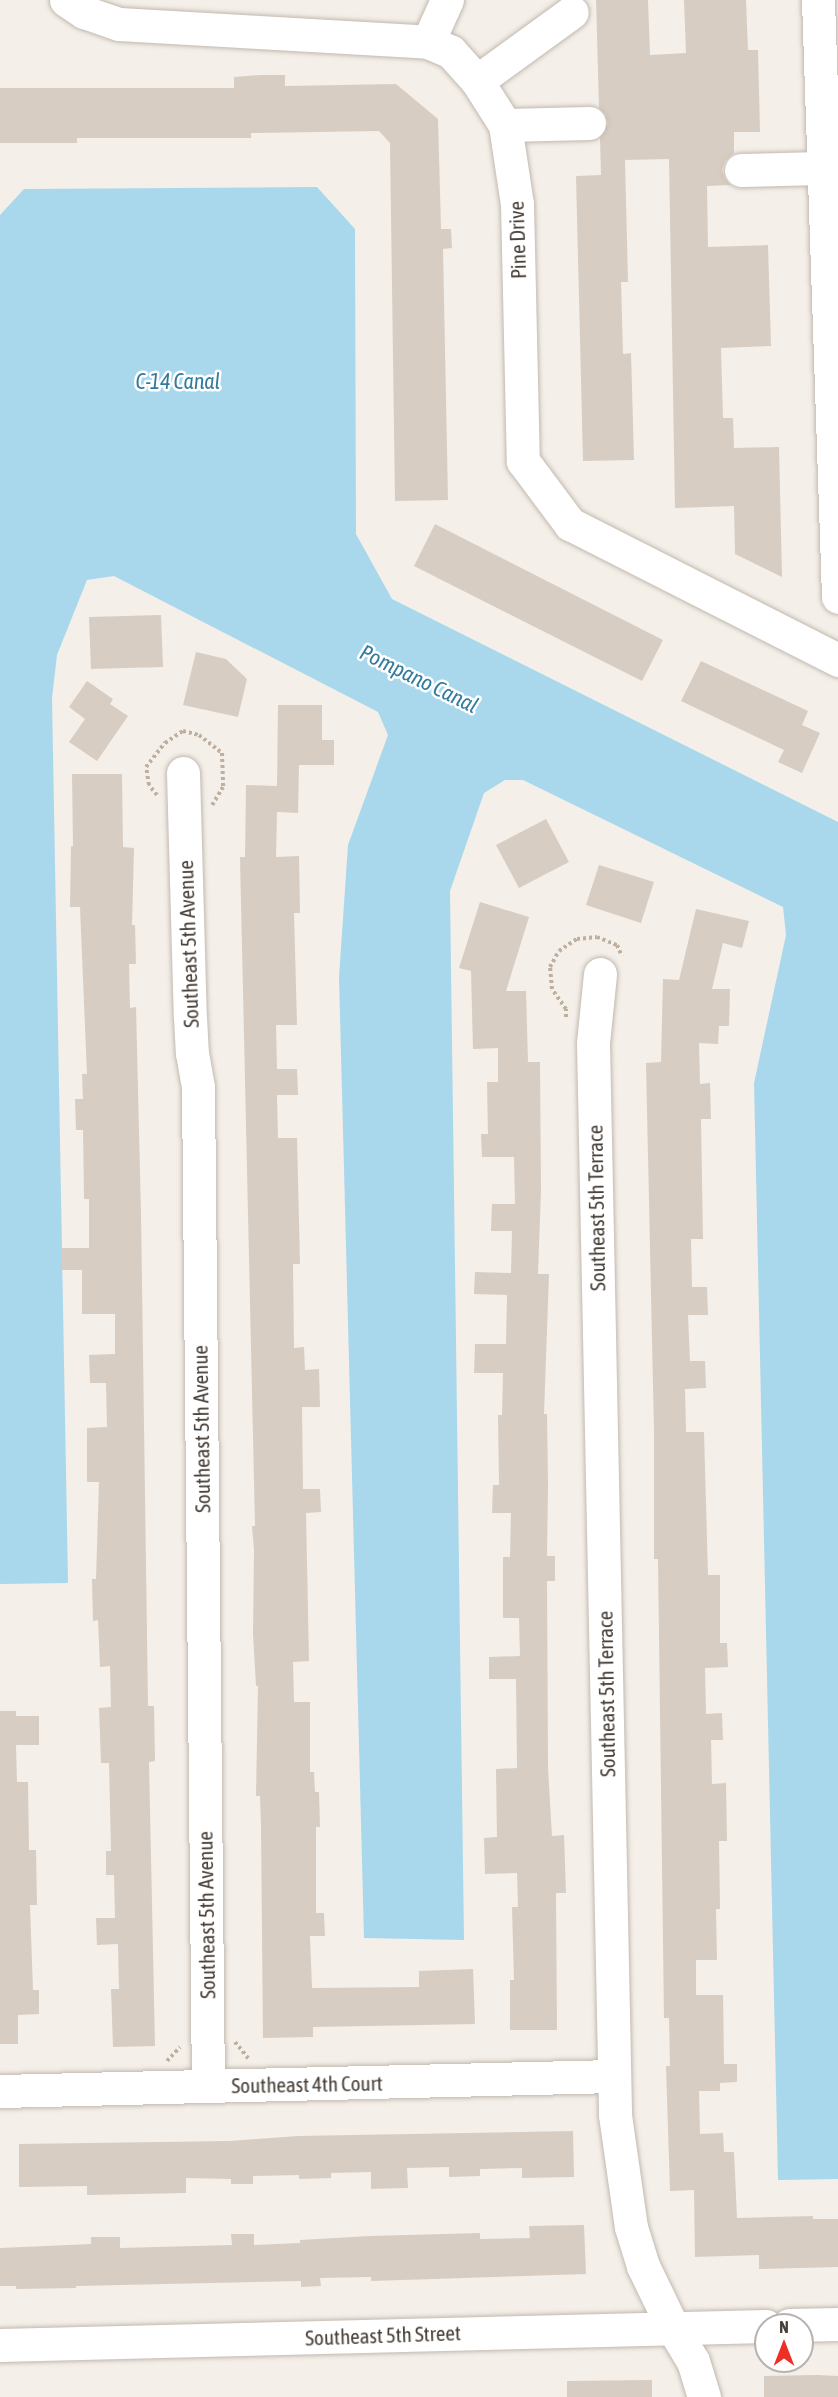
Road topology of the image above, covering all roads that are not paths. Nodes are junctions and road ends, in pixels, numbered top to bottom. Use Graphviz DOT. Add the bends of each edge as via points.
graph roads {
  1 [pos="447,0"];
  2 [pos="818,0"];
  3 [pos="80,4"];
  4 [pos="572,12"];
  5 [pos="428,42"];
  6 [pos="477,81"];
  7 [pos="589,123"];
  8 [pos="505,125"];
  9 [pos="823,168"];
  10 [pos="741,170"];
  11 [pos="838,597"];
  12 [pos="838,660"];
  13 [pos="183,773"];
  14 [pos="612,968"];
  15 [pos="614,2076"];
  16 [pos="208,2086"];
  17 [pos="0,2091"];
  18 [pos="814,2324"];
  19 [pos="838,2324"];
  20 [pos="754,2326"];
  21 [pos="673,2328"];
  22 [pos="0,2345"];
  23 [pos="704,2397"];
  1 -- 5 [label="street"];
  2 -- 9 [label="street"];
  3 -- 5 [label="street, Pine Drive" via="119,24"];
  4 -- 6 [label="street"];
  5 -- 6 [label="street, Pine Drive" via="451,52"];
  6 -- 8 [label="street, Pine Drive"];
  7 -- 8 [label="street"];
  8 -- 12 [label="street, Pine Drive" via="517,204 523,461 570,524"];
  9 -- 10 [label="street"];
  9 -- 11 [label="street"];
  13 -- 16 [label="street, Southeast 5th Avenue" via="190,1017 198,1087"];
  14 -- 15 [label="street, Southeast 5th Terrace" via="593,1043"];
  15 -- 16 [label="street, Southeast 4th Court"];
  15 -- 21 [label="street, Southeast 5th Terrace" via="615,2115 631,2227 647,2278"];
  16 -- 17 [label="street, Southeast 4th Court"];
  18 -- 19 [label="street"];
  20 -- 21 [label="street, Southeast 5th Street"];
  21 -- 22 [label="street, Southeast 5th Street"];
  21 -- 23 [label="street, Southeast 5th Terrace" via="693,2361"];
}
